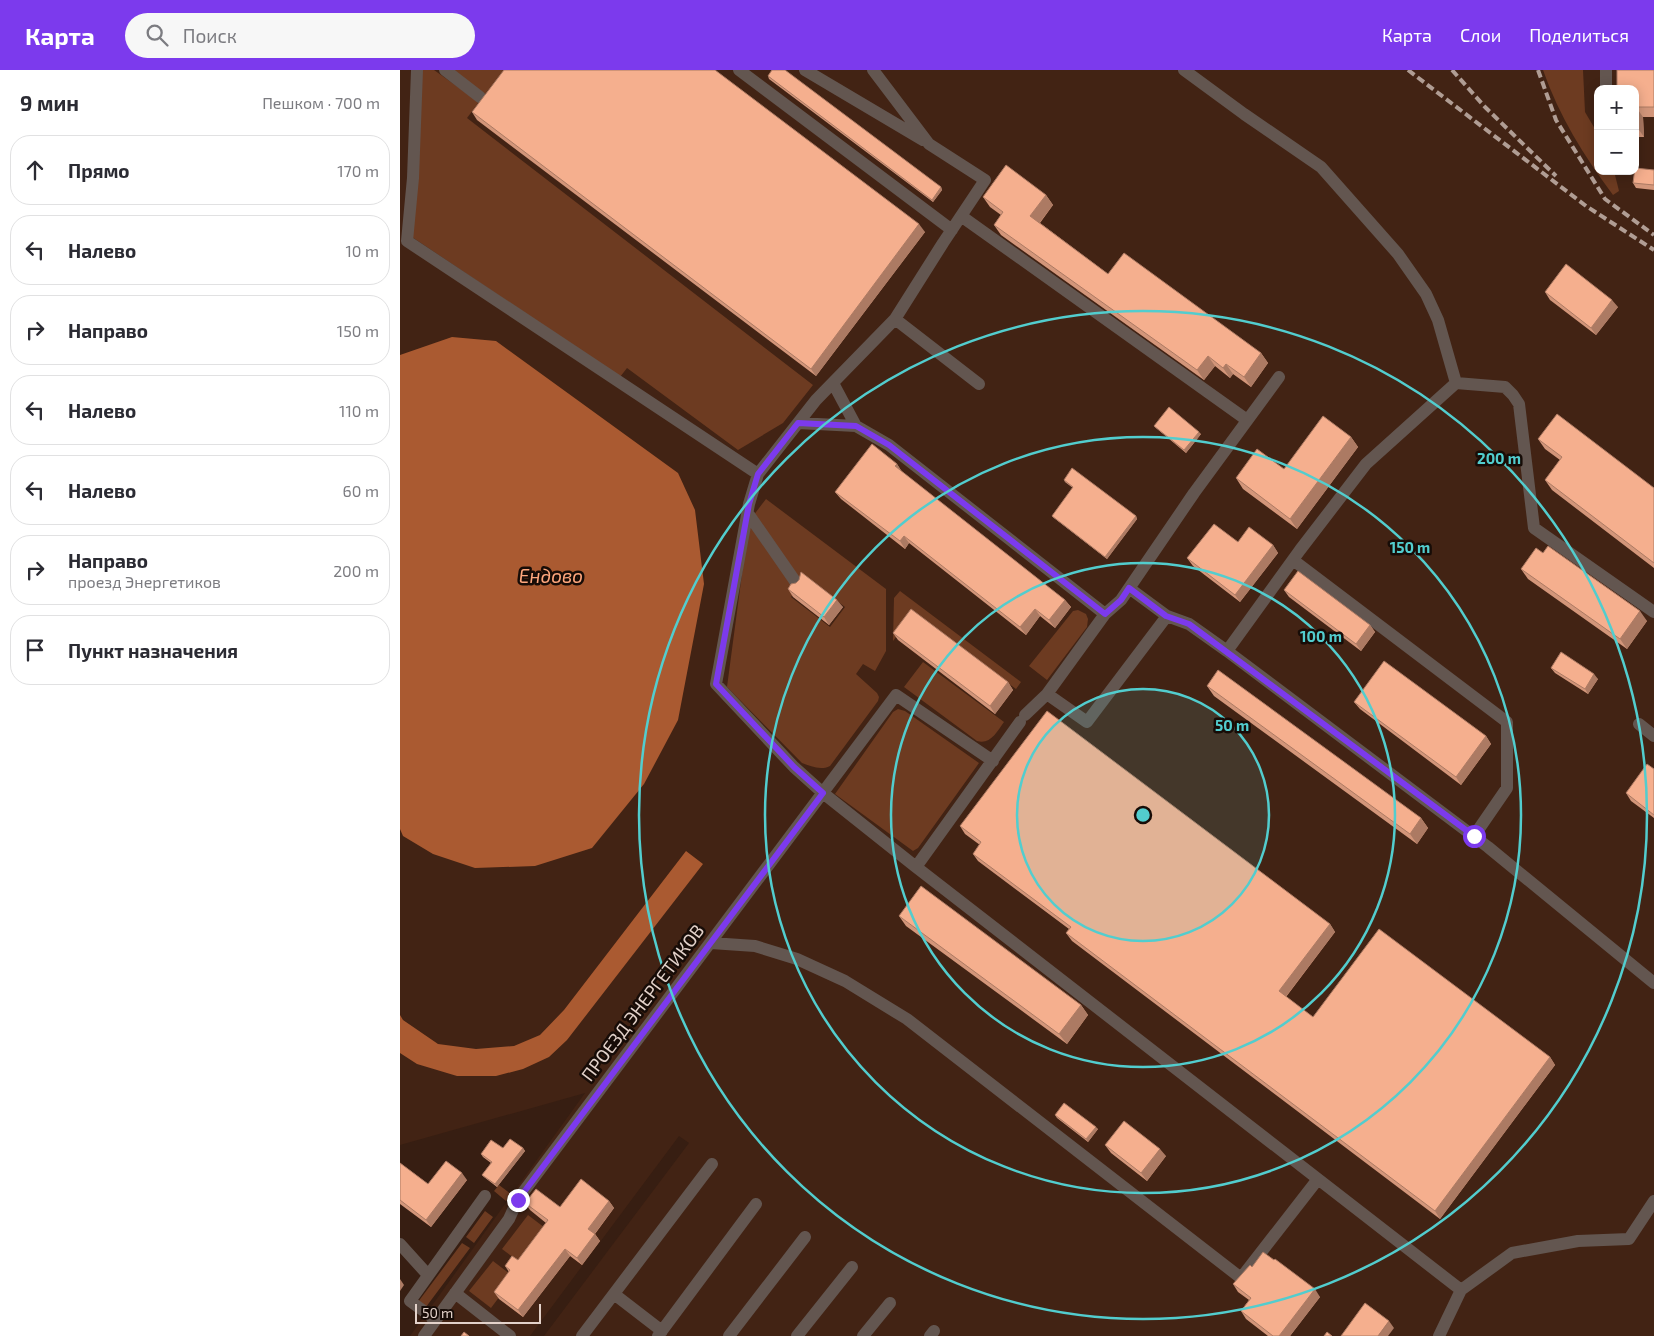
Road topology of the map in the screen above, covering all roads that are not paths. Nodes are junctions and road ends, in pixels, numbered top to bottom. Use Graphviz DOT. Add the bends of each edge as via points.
graph roads {
  1 [pos="417,70"];
  2 [pos="445,70"];
  3 [pos="739,70"];
  4 [pos="805,70"];
  5 [pos="872,70"];
  6 [pos="1184,70"];
  7 [pos="1606,70"];
  8 [pos="1606,85"];
  9 [pos="480,97"];
  10 [pos="929,144"];
  11 [pos="961,216"];
  12 [pos="952,230"];
  13 [pos="403,239"];
  14 [pos="896,319"];
  15 [pos="1279,377"];
  16 [pos="833,383"];
  17 [pos="1456,383"];
  18 [pos="979,384"];
  19 [pos="1247,420"];
  20 [pos="798,423"];
  21 [pos="856,426"];
  22 [pos="758,474"];
  23 [pos="747,512"];
  24 [pos="1293,560"];
  25 [pos="797,584"];
  26 [pos="1129,588"];
  27 [pos="1654,612"];
  28 [pos="1105,614"];
  29 [pos="1166,616"];
  30 [pos="1227,651"];
  31 [pos="1047,694"];
  32 [pos="1639,724"];
  33 [pos="1654,736"];
  34 [pos="993,761"];
  35 [pos="823,793"];
  36 [pos="1474,836"];
  37 [pos="916,867"];
  38 [pos="711,943"];
  39 [pos="1654,983"];
  40 [pos="712,1164"];
  41 [pos="1318,1179"];
  42 [pos="484,1196"];
  43 [pos="1654,1202"];
  44 [pos="756,1204"];
  45 [pos="805,1238"];
  46 [pos="400,1244"];
  47 [pos="852,1267"];
  48 [pos="428,1275"];
  49 [pos="1461,1290"];
  50 [pos="455,1293"];
  51 [pos="614,1294"];
  52 [pos="890,1302"];
  53 [pos="436,1320"];
  54 [pos="660,1333"];
  55 [pos="424,1336"];
  56 [pos="510,1336"];
  57 [pos="582,1336"];
  58 [pos="729,1336"];
  59 [pos="797,1336"];
  60 [pos="863,1336"];
  61 [pos="1438,1336"];
  1 -- 13 [label="street" via="413,178"];
  2 -- 9 [label="street"];
  3 -- 12 [label="street"];
  4 -- 10 [label="street"];
  5 -- 10 [label="street"];
  6 -- 17 [label="street" via="1321,167 1398,254 1426,294 1438,320"];
  7 -- 8 [label="street"];
  10 -- 11 [label="street" via="985,180"];
  11 -- 12 [label="street"];
  11 -- 19 [label="street"];
  12 -- 14 [label="street"];
  13 -- 22 [label="street"];
  14 -- 16 [label="street"];
  14 -- 18 [label="street"];
  15 -- 19 [label="street"];
  16 -- 20 [label="street"];
  16 -- 21 [label="street"];
  17 -- 24 [label="street" via="1366,464"];
  17 -- 27 [label="street" via="1505,388 1519,404 1534,528"];
  19 -- 26 [label="street"];
  20 -- 21 [label="street"];
  20 -- 22 [label="street"];
  21 -- 28 [label="street" via="889,445"];
  22 -- 23 [label="street"];
  23 -- 25 [label="street"];
  23 -- 35 [label="street" via="716,684"];
  24 -- 30 [label="street"];
  24 -- 36 [label="street" via="1507,722 1507,788"];
  26 -- 28 [label="street"];
  26 -- 29 [label="street"];
  28 -- 31 [label="street"];
  29 -- 30 [label="street" via="1189,624"];
  29 -- 31 [label="street" via="1087,722"];
  30 -- 36 [label="street"];
  31 -- 34 [label="street" via="1022,718"];
  32 -- 33 [label="street"];
  34 -- 35 [label="street, ПРОЕЗД ЭНЕРГЕТИКОВ" via="896,695"];
  34 -- 37 [label="street"];
  35 -- 37 [label="street"];
  35 -- 38 [label="street, ПРОЕЗД ЭНЕРГЕТИКОВ"];
  36 -- 39 [label="street"];
  37 -- 41 [label="street"];
  38 -- 41 [label="street" via="755,946 797,959 845,981 906,1019 1241,1278"];
  38 -- 50 [label="street, ПРОЕЗД ЭНЕРГЕТИКОВ" via="518,1200 509,1219"];
  40 -- 51 [label="street"];
  41 -- 49 [label="street"];
  42 -- 48 [label="street"];
  43 -- 49 [label="street" via="1629,1239 1578,1241 1512,1253"];
  44 -- 54 [label="street"];
  45 -- 58 [label="street"];
  46 -- 48 [label="street"];
  47 -- 59 [label="street"];
  48 -- 53 [label="street" via="410,1301"];
  49 -- 61 [label="street"];
  50 -- 53 [label="street, ПРОЕЗД ЭНЕРГЕТИКОВ"];
  50 -- 56 [label="street"];
  51 -- 54 [label="street"];
  51 -- 57 [label="street"];
  52 -- 60 [label="street"];
  53 -- 55 [label="street, ПРОЕЗД ЭНЕРГЕТИКОВ"];
}
